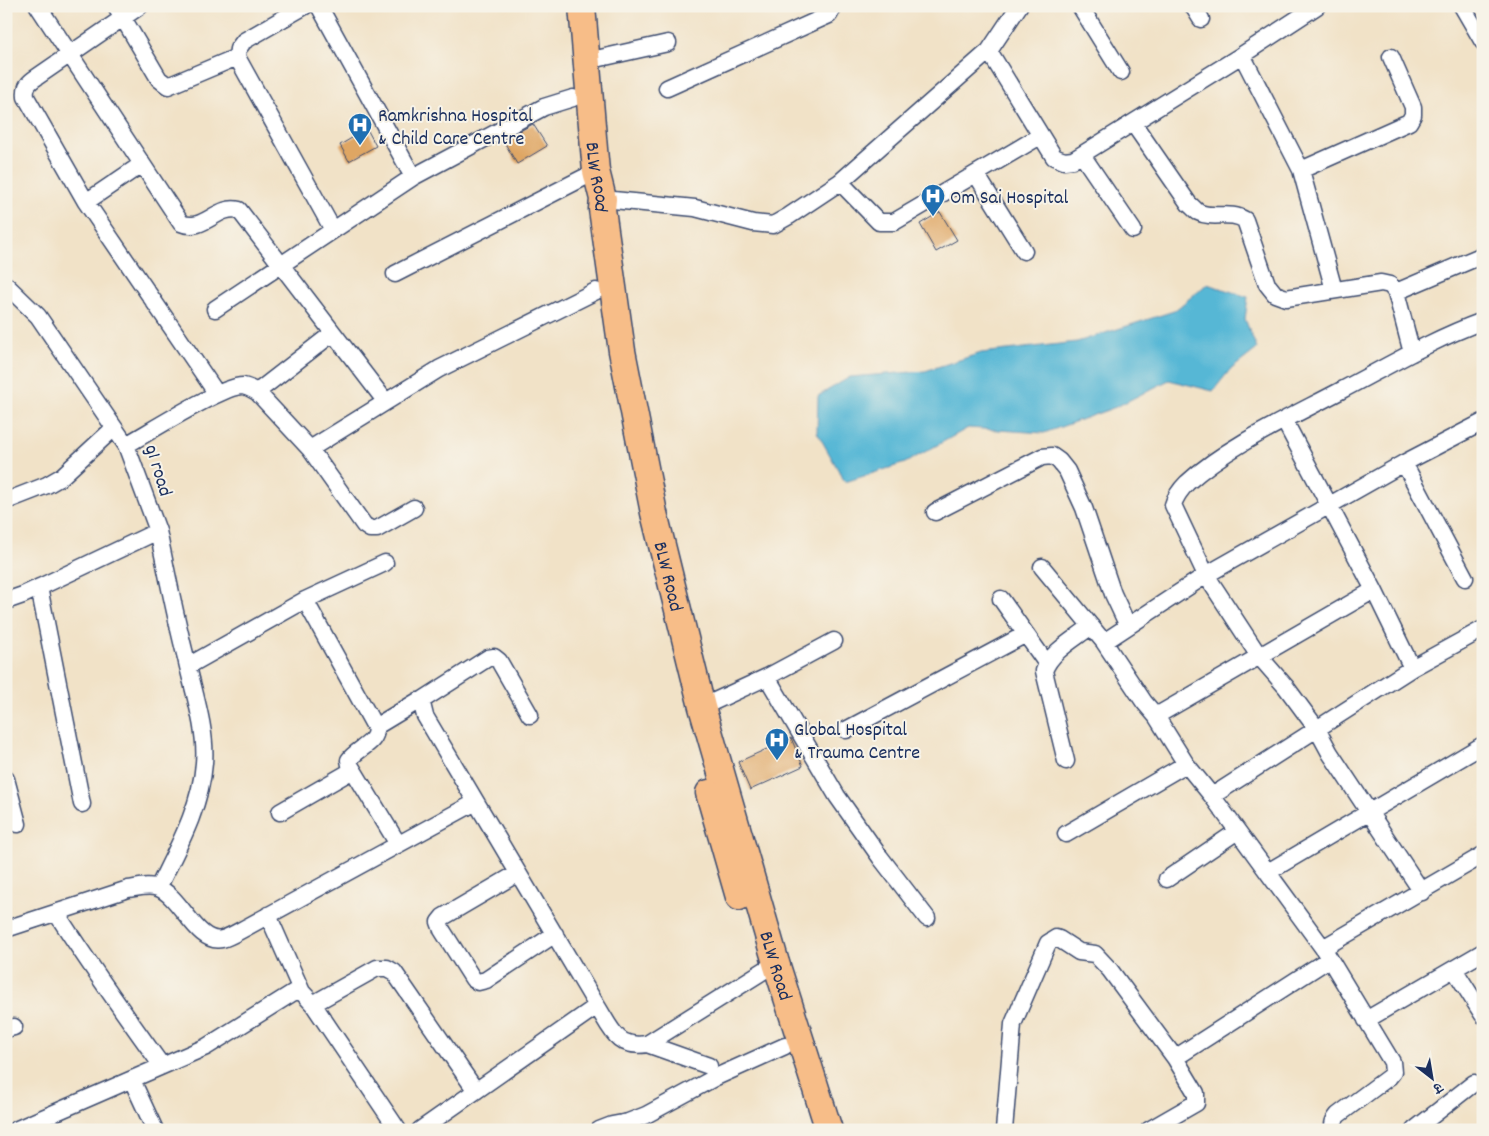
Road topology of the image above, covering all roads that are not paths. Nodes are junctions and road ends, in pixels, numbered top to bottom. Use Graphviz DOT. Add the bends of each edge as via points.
graph roads {
  1 [pos="38,6"];
  2 [pos="140,6"];
  3 [pos="305,6"];
  4 [pos="319,6"];
  5 [pos="567,6"];
  6 [pos="583,6"];
  7 [pos="834,6"];
  8 [pos="1018,6"];
  9 [pos="1080,6"];
  10 [pos="1317,6"];
  11 [pos="1462,6"];
  12 [pos="120,12"];
  13 [pos="1483,42"];
  14 [pos="668,43"];
  15 [pos="989,52"];
  16 [pos="69,54"];
  17 [pos="1242,55"];
  18 [pos="237,57"];
  19 [pos="1391,58"];
  20 [pos="587,61"];
  21 [pos="1121,72"];
  22 [pos="667,88"];
  23 [pos="573,98"];
  24 [pos="1133,123"];
  25 [pos="1040,136"];
  26 [pos="586,143"];
  27 [pos="1082,155"];
  28 [pos="142,164"];
  29 [pos="1301,170"];
  30 [pos="976,174"];
  31 [pos="413,177"];
  32 [pos="583,178"];
  33 [pos="840,182"];
  34 [pos="603,199"];
  35 [pos="86,202"];
  36 [pos="333,230"];
  37 [pos="1133,230"];
  38 [pos="1024,251"];
  39 [pos="1483,255"];
  40 [pos="282,265"];
  41 [pos="395,274"];
  42 [pos="600,278"];
  43 [pos="6,286"];
  44 [pos="1334,290"];
  45 [pos="1396,292"];
  46 [pos="215,309"];
  47 [pos="1483,321"];
  48 [pos="333,333"];
  49 [pos="1412,353"];
  50 [pos="258,392"];
  51 [pos="217,394"];
  52 [pos="386,402"];
  53 [pos="1284,420"];
  54 [pos="1483,422"];
  55 [pos="114,428"];
  56 [pos="126,445"];
  57 [pos="310,449"];
  58 [pos="1404,463"];
  59 [pos="6,502"];
  60 [pos="1330,505"];
  61 [pos="414,508"];
  62 [pos="935,512"];
  63 [pos="158,531"];
  64 [pos="385,563"];
  65 [pos="1042,567"];
  66 [pos="1206,575"];
  67 [pos="1465,578"];
  68 [pos="39,587"];
  69 [pos="1374,590"];
  70 [pos="1001,599"];
  71 [pos="305,600"];
  72 [pos="6,601"];
  73 [pos="1091,626"];
  74 [pos="1128,626"];
  75 [pos="1483,629"];
  76 [pos="1026,634"];
  77 [pos="834,641"];
  78 [pos="1104,642"];
  79 [pos="1259,656"];
  80 [pos="1047,664"];
  81 [pos="188,666"];
  82 [pos="1412,668"];
  83 [pos="767,677"];
  84 [pos="418,701"];
  85 [pos="702,707"];
  86 [pos="530,715"];
  87 [pos="1156,716"];
  88 [pos="376,727"];
  89 [pos="1317,729"];
  90 [pos="846,730"];
  91 [pos="1483,745"];
  92 [pos="1066,761"];
  93 [pos="1186,764"];
  94 [pos="353,770"];
  95 [pos="6,779"];
  96 [pos="1212,796"];
  97 [pos="476,802"];
  98 [pos="82,804"];
  99 [pos="280,812"];
  100 [pos="1368,812"];
  101 [pos="18,824"];
  102 [pos="1236,832"];
  103 [pos="1066,834"];
  104 [pos="398,844"];
  105 [pos="1483,855"];
  106 [pos="1268,872"];
  107 [pos="518,873"];
  108 [pos="1167,879"];
  109 [pos="158,888"];
  110 [pos="1422,892"];
  111 [pos="57,914"];
  112 [pos="268,915"];
  113 [pos="927,918"];
  114 [pos="6,929"];
  115 [pos="555,934"];
  116 [pos="1483,952"];
  117 [pos="1326,953"];
  118 [pos="769,967"];
  119 [pos="1454,969"];
  120 [pos="302,992"];
  121 [pos="313,1004"];
  122 [pos="597,1006"];
  123 [pos="1483,1015"];
  124 [pos="1366,1020"];
  125 [pos="646,1044"];
  126 [pos="785,1046"];
  127 [pos="1175,1058"];
  128 [pos="162,1066"];
  129 [pos="709,1066"];
  130 [pos="132,1080"];
  131 [pos="1474,1083"];
  132 [pos="476,1091"];
  133 [pos="50,1123"];
  134 [pos="16,1130"];
  135 [pos="155,1130"];
  136 [pos="398,1130"];
  137 [pos="420,1130"];
  138 [pos="599,1130"];
  139 [pos="811,1130"];
  140 [pos="830,1130"];
  141 [pos="1004,1130"];
  142 [pos="1149,1130"];
  143 [pos="1335,1130"];
  144 [pos="1414,1130"];
  1 -- 16 [label="street"];
  2 -- 12 [label="street"];
  3 -- 18 [label="street" via="244,41"];
  4 -- 31 [label="street"];
  5 -- 23 [label="main road"];
  6 -- 20 [label="main road, BLW Road"];
  7 -- 22 [label="street" via="829,15"];
  8 -- 15 [label="street"];
  9 -- 21 [label="street"];
  10 -- 17 [label="street"];
  11 -- 13 [label="street"];
  12 -- 16 [label="street"];
  12 -- 18 [label="street" via="159,79 168,86"];
  14 -- 20 [label="street"];
  15 -- 25 [label="street"];
  15 -- 33 [label="street"];
  16 -- 28 [label="street"];
  16 -- 35 [label="street" via="27,84 25,91"];
  17 -- 24 [label="street"];
  17 -- 29 [label="street"];
  18 -- 36 [label="street"];
  19 -- 29 [label="street" via="1413,107 1409,122"];
  20 -- 26 [label="main road, BLW Road"];
  23 -- 26 [label="main road"];
  23 -- 31 [label="street" via="544,107"];
  24 -- 27 [label="street"];
  24 -- 44 [label="street" via="1189,204 1199,212 1238,216 1245,220 1267,284 1274,294 1286,298"];
  25 -- 27 [label="street" via="1054,157 1064,162"];
  25 -- 30 [label="street"];
  26 -- 32 [label="main road"];
  26 -- 34 [label="main road, BLW Road"];
  27 -- 37 [label="street"];
  28 -- 35 [label="street"];
  28 -- 40 [label="street" via="181,223 197,225 225,210 239,210"];
  29 -- 44 [label="street"];
  30 -- 33 [label="street" via="894,222 886,223 879,222"];
  30 -- 38 [label="street"];
  31 -- 36 [label="street"];
  32 -- 41 [label="street"];
  32 -- 42 [label="main road"];
  33 -- 34 [label="street" via="773,225 694,208"];
  34 -- 42 [label="main road, BLW Road"];
  35 -- 51 [label="street"];
  36 -- 40 [label="street"];
  39 -- 45 [label="street"];
  40 -- 46 [label="street"];
  40 -- 48 [label="street"];
  42 -- 52 [label="street"];
  42 -- 85 [label="main road, BLW Road" via="622,351 654,513"];
  42 -- 118 [label="main road" via="634,485 689,719 724,850"];
  43 -- 55 [label="street" via="38,316"];
  44 -- 45 [label="street" via="1381,283 1390,285"];
  45 -- 49 [label="street"];
  47 -- 49 [label="street"];
  48 -- 50 [label="street"];
  48 -- 52 [label="street"];
  49 -- 53 [label="street"];
  50 -- 51 [label="street, g1 road" via="242,386"];
  50 -- 57 [label="street"];
  51 -- 56 [label="street, g1 road"];
  52 -- 57 [label="street"];
  53 -- 60 [label="street"];
  53 -- 66 [label="street" via="1224,455 1186,484 1175,500 1175,512"];
  54 -- 58 [label="street"];
  55 -- 56 [label="street"];
  55 -- 59 [label="street" via="60,477"];
  56 -- 63 [label="street, g1 road"];
  57 -- 61 [label="street" via="370,529 377,529"];
  58 -- 60 [label="street"];
  58 -- 67 [label="street"];
  60 -- 66 [label="street"];
  60 -- 69 [label="street"];
  62 -- 74 [label="street" via="1042,457 1052,456 1067,470 1084,508 1113,594"];
  63 -- 68 [label="street"];
  63 -- 81 [label="street, g1 road"];
  64 -- 71 [label="street"];
  65 -- 73 [label="street"];
  66 -- 74 [label="street"];
  66 -- 79 [label="street"];
  68 -- 72 [label="street"];
  68 -- 98 [label="street"];
  69 -- 79 [label="street"];
  69 -- 82 [label="street"];
  70 -- 76 [label="street"];
  71 -- 81 [label="street"];
  71 -- 88 [label="street"];
  73 -- 78 [label="street"];
  73 -- 80 [label="street"];
  74 -- 78 [label="street"];
  75 -- 82 [label="street"];
  76 -- 80 [label="street"];
  76 -- 90 [label="street"];
  77 -- 83 [label="street"];
  78 -- 87 [label="street"];
  79 -- 87 [label="street"];
  79 -- 89 [label="street"];
  80 -- 92 [label="street" via="1044,672"];
  81 -- 109 [label="street, g1 road" via="200,721 204,762 200,790 189,821"];
  82 -- 89 [label="street"];
  83 -- 85 [label="street"];
  83 -- 113 [label="street" via="837,796"];
  84 -- 88 [label="street"];
  85 -- 118 [label="main road, BLW Road"];
  86 -- 97 [label="street" via="494,657 424,699 425,716"];
  87 -- 93 [label="street"];
  88 -- 94 [label="street" via="376,738 349,760"];
  89 -- 96 [label="street"];
  89 -- 100 [label="street"];
  91 -- 100 [label="street"];
  93 -- 96 [label="street"];
  93 -- 103 [label="street"];
  94 -- 99 [label="street"];
  94 -- 104 [label="street"];
  95 -- 101 [label="street"];
  96 -- 102 [label="street"];
  97 -- 104 [label="street"];
  97 -- 107 [label="street"];
  100 -- 106 [label="street"];
  100 -- 110 [label="street"];
  102 -- 106 [label="street"];
  102 -- 108 [label="street"];
  104 -- 112 [label="street"];
  105 -- 110 [label="street"];
  106 -- 117 [label="street"];
  107 -- 115 [label="street"];
  107 -- 115 [label="street" via="443,917 439,922 442,930 478,982 486,980"];
  109 -- 111 [label="street" via="144,886 128,890"];
  109 -- 112 [label="street" via="176,901 203,934 211,938 221,939"];
  110 -- 117 [label="street"];
  111 -- 114 [label="street"];
  111 -- 128 [label="street"];
  112 -- 120 [label="street"];
  115 -- 122 [label="street"];
  116 -- 119 [label="street"];
  117 -- 124 [label="street"];
  117 -- 127 [label="street"];
  118 -- 125 [label="street"];
  118 -- 126 [label="main road"];
  118 -- 140 [label="main road, BLW Road"];
  119 -- 123 [label="street"];
  119 -- 124 [label="street"];
  120 -- 121 [label="street"];
  120 -- 128 [label="street" via="294,992 206,1047"];
  121 -- 132 [label="street" via="377,968 387,968 394,972"];
  121 -- 136 [label="street"];
  122 -- 125 [label="street" via="618,1039 635,1046"];
  122 -- 132 [label="street"];
  124 -- 143 [label="street" via="1392,1062 1393,1072 1338,1115 1334,1120"];
  125 -- 129 [label="street"];
  126 -- 138 [label="street" via="716,1077 646,1115"];
  126 -- 139 [label="main road"];
  127 -- 141 [label="street" via="1095,954 1079,952 1056,938 1048,943 1013,1024"];
  127 -- 142 [label="street" via="1196,1093 1196,1103"];
  128 -- 130 [label="street"];
  130 -- 133 [label="street"];
  130 -- 135 [label="street"];
  131 -- 144 [label="street"];
  132 -- 137 [label="street"];
  133 -- 134 [label="street"];
}
